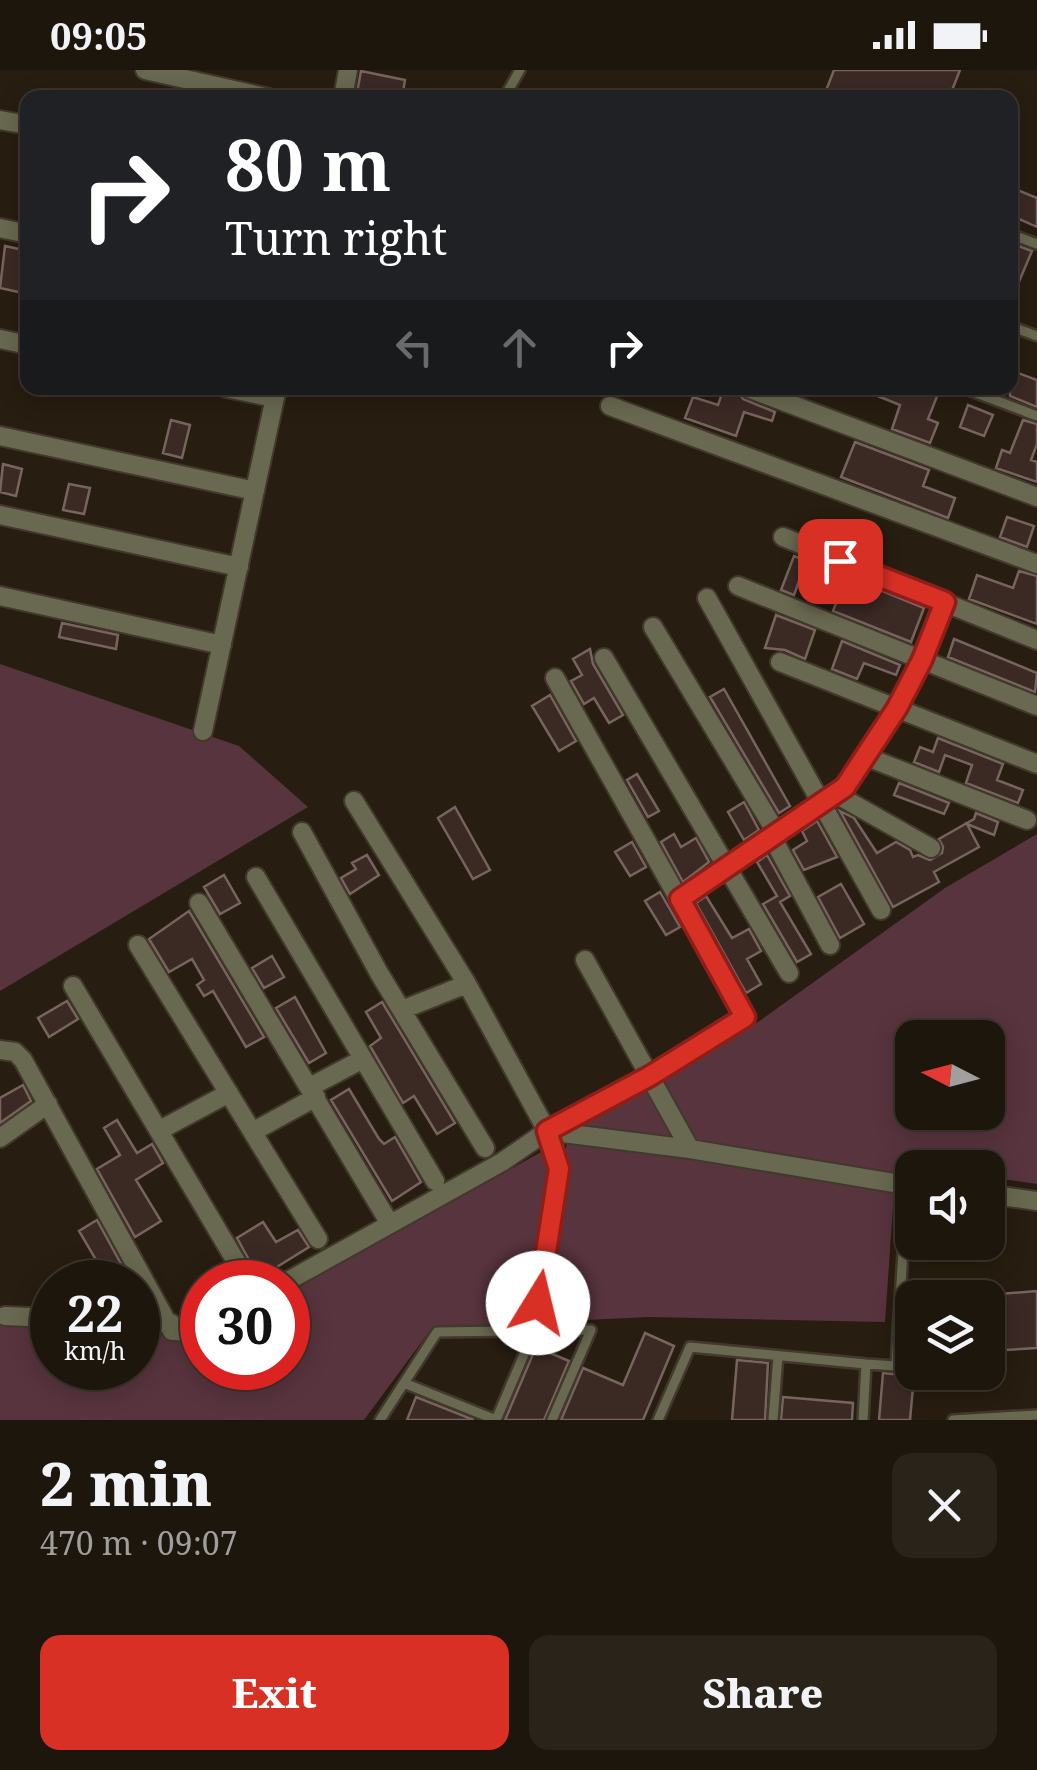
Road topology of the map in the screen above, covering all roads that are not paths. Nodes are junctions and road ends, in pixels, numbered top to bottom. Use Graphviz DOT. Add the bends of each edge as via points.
graph roads {
  1 [pos="146,70"];
  2 [pos="234,90"];
  3 [pos="276,395"];
  4 [pos="767,395"];
  5 [pos="982,395"];
  6 [pos="610,406"];
  7 [pos="1037,416"];
  8 [pos="0,436"];
  9 [pos="255,491"];
  10 [pos="1037,497"];
  11 [pos="0,515"];
  12 [pos="784,537"];
  13 [pos="1037,564"];
  14 [pos="238,567"];
  15 [pos="738,586"];
  16 [pos="0,596"];
  17 [pos="706,598"];
  18 [pos="945,602"];
  19 [pos="653,627"];
  20 [pos="1037,640"];
  21 [pos="222,645"];
  22 [pos="604,658"];
  23 [pos="922,660"];
  24 [pos="780,662"];
  25 [pos="555,678"];
  26 [pos="1037,706"];
  27 [pos="897,708"];
  28 [pos="203,731"];
  29 [pos="867,757"];
  30 [pos="1037,764"];
  31 [pos="827,798"];
  32 [pos="354,801"];
  33 [pos="1027,820"];
  34 [pos="302,832"];
  35 [pos="774,834"];
  36 [pos="931,848"];
  37 [pos="727,864"];
  38 [pos="256,878"];
  39 [pos="680,899"];
  40 [pos="199,903"];
  41 [pos="881,910"];
  42 [pos="830,945"];
  43 [pos="138,946"];
  44 [pos="585,960"];
  45 [pos="789,973"];
  46 [pos="468,984"];
  47 [pos="73,986"];
  48 [pos="404,1010"];
  49 [pos="0,1050"];
  50 [pos="363,1059"];
  51 [pos="650,1076"];
  52 [pos="229,1092"];
  53 [pos="313,1092"];
  54 [pos="48,1104"];
  55 [pos="160,1130"];
  56 [pos="254,1131"];
  57 [pos="547,1131"];
  58 [pos="0,1138"];
  59 [pos="485,1148"];
  60 [pos="690,1149"];
  61 [pos="434,1181"];
  62 [pos="895,1183"];
  63 [pos="1005,1196"];
  64 [pos="1037,1201"];
  65 [pos="390,1224"];
  66 [pos="318,1239"];
  67 [pos="235,1260"];
  68 [pos="904,1260"];
  69 [pos="310,1269"];
  70 [pos="5,1316"];
  71 [pos="30,1317"];
  72 [pos="160,1323"];
  73 [pos="170,1323"];
  74 [pos="180,1331"];
  75 [pos="534,1331"];
  76 [pos="778,1356"];
  77 [pos="866,1364"];
  78 [pos="404,1383"];
  79 [pos="1037,1415"];
  80 [pos="380,1420"];
  81 [pos="552,1420"];
  82 [pos="658,1420"];
  83 [pos="773,1420"];
  84 [pos="863,1420"];
  85 [pos="954,1420"];
  1 -- 2 [label="street"];
  3 -- 9 [label="street"];
  4 -- 10 [label="street"];
  5 -- 7 [label="lane"];
  6 -- 13 [label="street"];
  8 -- 9 [label="street"];
  9 -- 14 [label="street"];
  11 -- 14 [label="street"];
  12 -- 18 [label="street"];
  14 -- 21 [label="street"];
  15 -- 23 [label="street"];
  16 -- 21 [label="street"];
  17 -- 31 [label="street"];
  18 -- 20 [label="street"];
  18 -- 23 [label="street"];
  19 -- 35 [label="street"];
  21 -- 28 [label="street"];
  22 -- 37 [label="street"];
  23 -- 26 [label="street"];
  23 -- 27 [label="street"];
  24 -- 27 [label="street"];
  25 -- 39 [label="street"];
  27 -- 29 [label="street"];
  27 -- 30 [label="street"];
  29 -- 31 [label="street" via="845,787"];
  29 -- 33 [label="street"];
  31 -- 35 [label="street"];
  31 -- 36 [label="street"];
  31 -- 41 [label="street"];
  32 -- 46 [label="street"];
  34 -- 48 [label="street"];
  35 -- 37 [label="street"];
  35 -- 42 [label="street"];
  37 -- 39 [label="street"];
  37 -- 45 [label="street"];
  38 -- 50 [label="street"];
  39 -- 51 [label="street" via="745,1017"];
  40 -- 53 [label="street"];
  43 -- 52 [label="street"];
  44 -- 51 [label="street"];
  46 -- 48 [label="street"];
  46 -- 57 [label="street"];
  47 -- 55 [label="street"];
  48 -- 59 [label="street"];
  49 -- 54 [label="street" via="24,1060"];
  50 -- 53 [label="street"];
  50 -- 61 [label="street"];
  51 -- 57 [label="street"];
  51 -- 60 [label="street"];
  52 -- 55 [label="street"];
  52 -- 56 [label="street"];
  53 -- 56 [label="street"];
  53 -- 65 [label="street"];
  54 -- 58 [label="street"];
  54 -- 73 [label="street"];
  55 -- 67 [label="street"];
  56 -- 66 [label="street"];
  57 -- 60 [label="street"];
  57 -- 65 [label="street"];
  57 -- 75 [label="street" via="559,1169"];
  60 -- 62 [label="street"];
  63 -- 64 [label="street"];
  65 -- 69 [label="street"];
  68 -- 77 [label="lane" via="896,1366"];
  70 -- 71 [label="street"];
  72 -- 73 [label="street"];
  73 -- 74 [label="street"];
  75 -- 78 [label="lane" via="438,1332"];
  75 -- 78 [label="lane" via="496,1420"];
  75 -- 81 [label="lane" via="591,1330"];
  76 -- 77 [label="lane"];
  76 -- 82 [label="lane" via="690,1347"];
  76 -- 83 [label="lane"];
  77 -- 84 [label="lane"];
  78 -- 80 [label="lane"];
  79 -- 85 [label="lane"];
}
